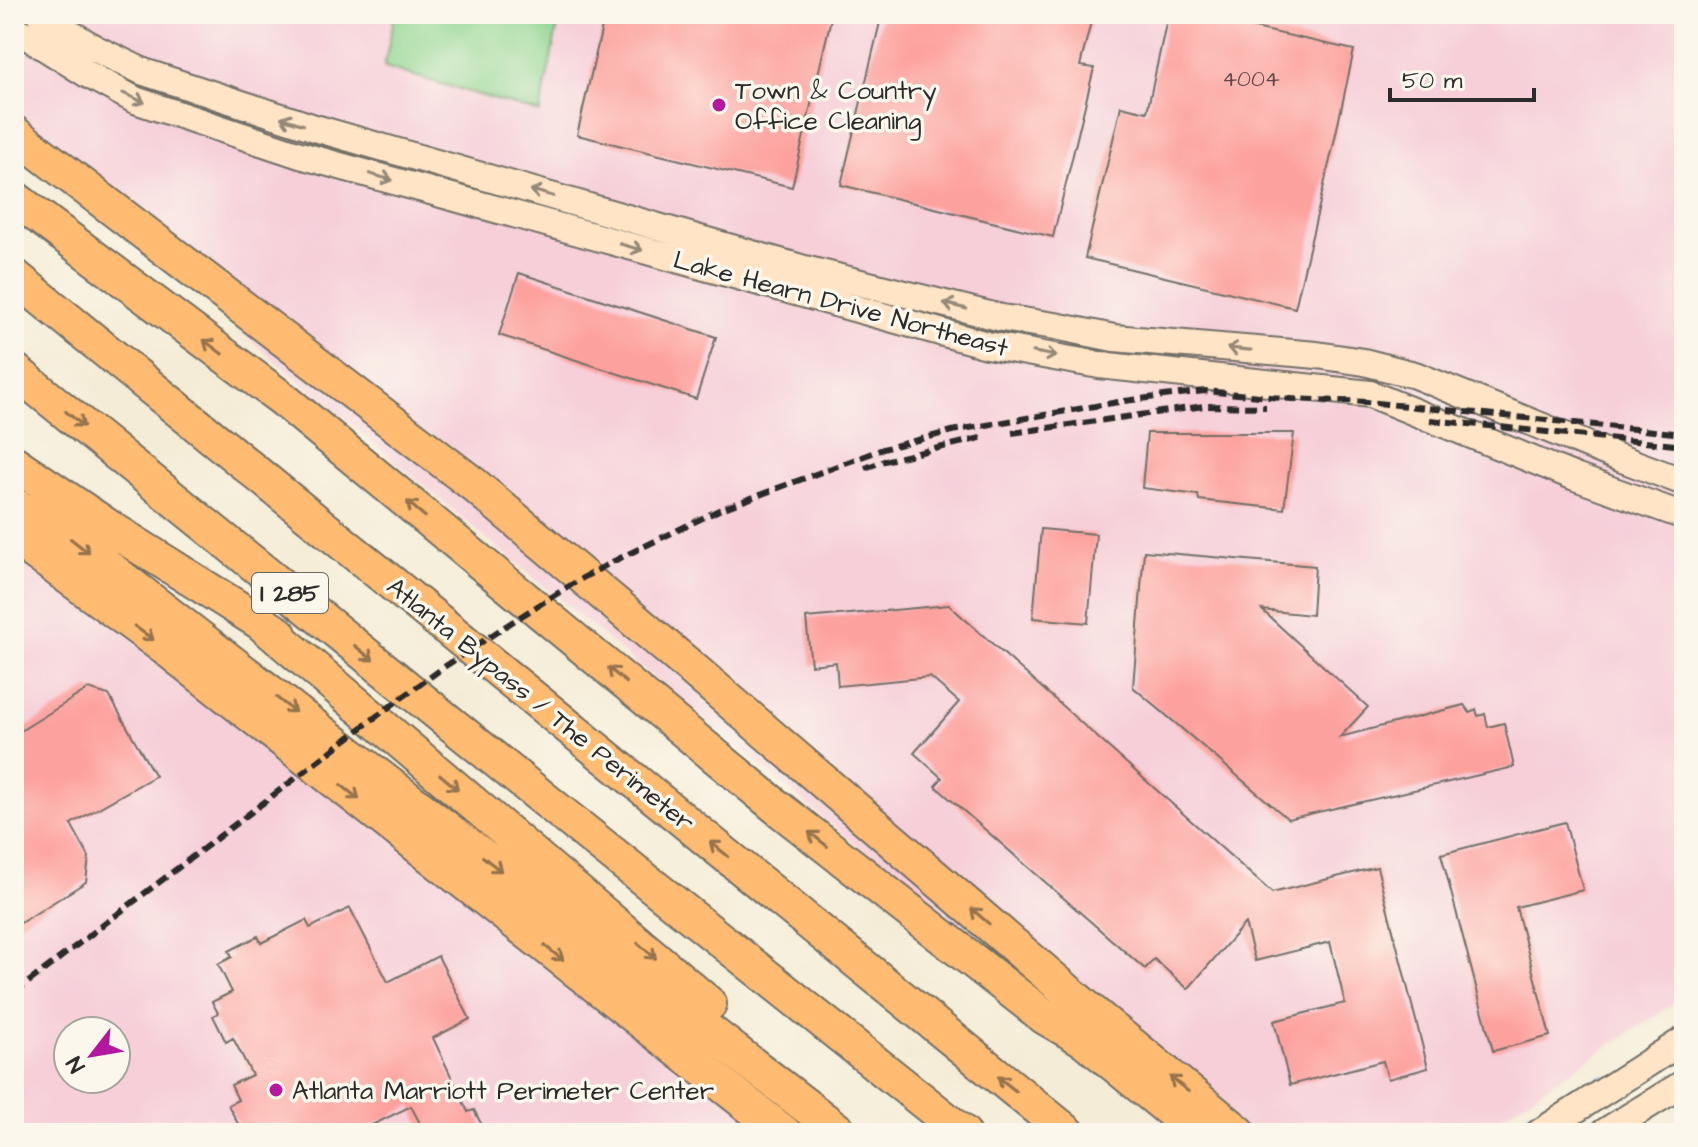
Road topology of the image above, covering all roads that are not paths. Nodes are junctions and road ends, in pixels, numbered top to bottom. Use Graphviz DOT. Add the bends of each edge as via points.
graph roads {
  1 [pos="40,14"];
  2 [pos="14,28"];
  3 [pos="14,133"];
  4 [pos="14,198"];
  5 [pos="14,276"];
  6 [pos="268,326"];
  7 [pos="14,370"];
  8 [pos="14,463"];
  9 [pos="1684,482"];
  10 [pos="14,505"];
  11 [pos="1684,516"];
  12 [pos="14,537"];
  13 [pos="261,623"];
  14 [pos="565,816"];
  15 [pos="1081,1038"];
  16 [pos="1684,1040"];
  17 [pos="1684,1083"];
  18 [pos="784,1133"];
  19 [pos="841,1133"];
  20 [pos="853,1133"];
  21 [pos="963,1133"];
  22 [pos="1068,1133"];
  23 [pos="1198,1133"];
  24 [pos="1239,1133"];
  25 [pos="1539,1133"];
  26 [pos="1603,1133"];
  9 -- 1 [label="street, Lake Hearn Drive Northeast, one-way" via="1415,375 1364,362 1114,338 1002,318 801,268 315,128 144,72"];
  2 -- 11 [label="street, Lake Hearn Drive Northeast, one-way" via="135,100 300,155 987,345 1099,365 1370,394"];
  3 -- 6 [label="highway"];
  15 -- 4 [label="highway, one-way" via="1045,1017 783,812 284,400"];
  22 -- 5 [label="highway, Atlanta Bypass / The Perimeter / I 285, one-way"];
  6 -- 15 [label="highway"];
  24 -- 6 [label="highway, one-way" via="473,484"];
  7 -- 14 [label="highway, I 285, one-way"];
  8 -- 13 [label="highway"];
  10 -- 19 [label="highway, one-way" via="66,535"];
  12 -- 18 [label="highway, one-way" via="172,653"];
  13 -- 14 [label="highway" via="518,797"];
  13 -- 20 [label="highway, one-way" via="829,1106"];
  14 -- 21 [label="highway, I 285"];
  15 -- 23 [label="highway"];
  16 -- 25 [label="street"];
  17 -- 26 [label="street"];
}
